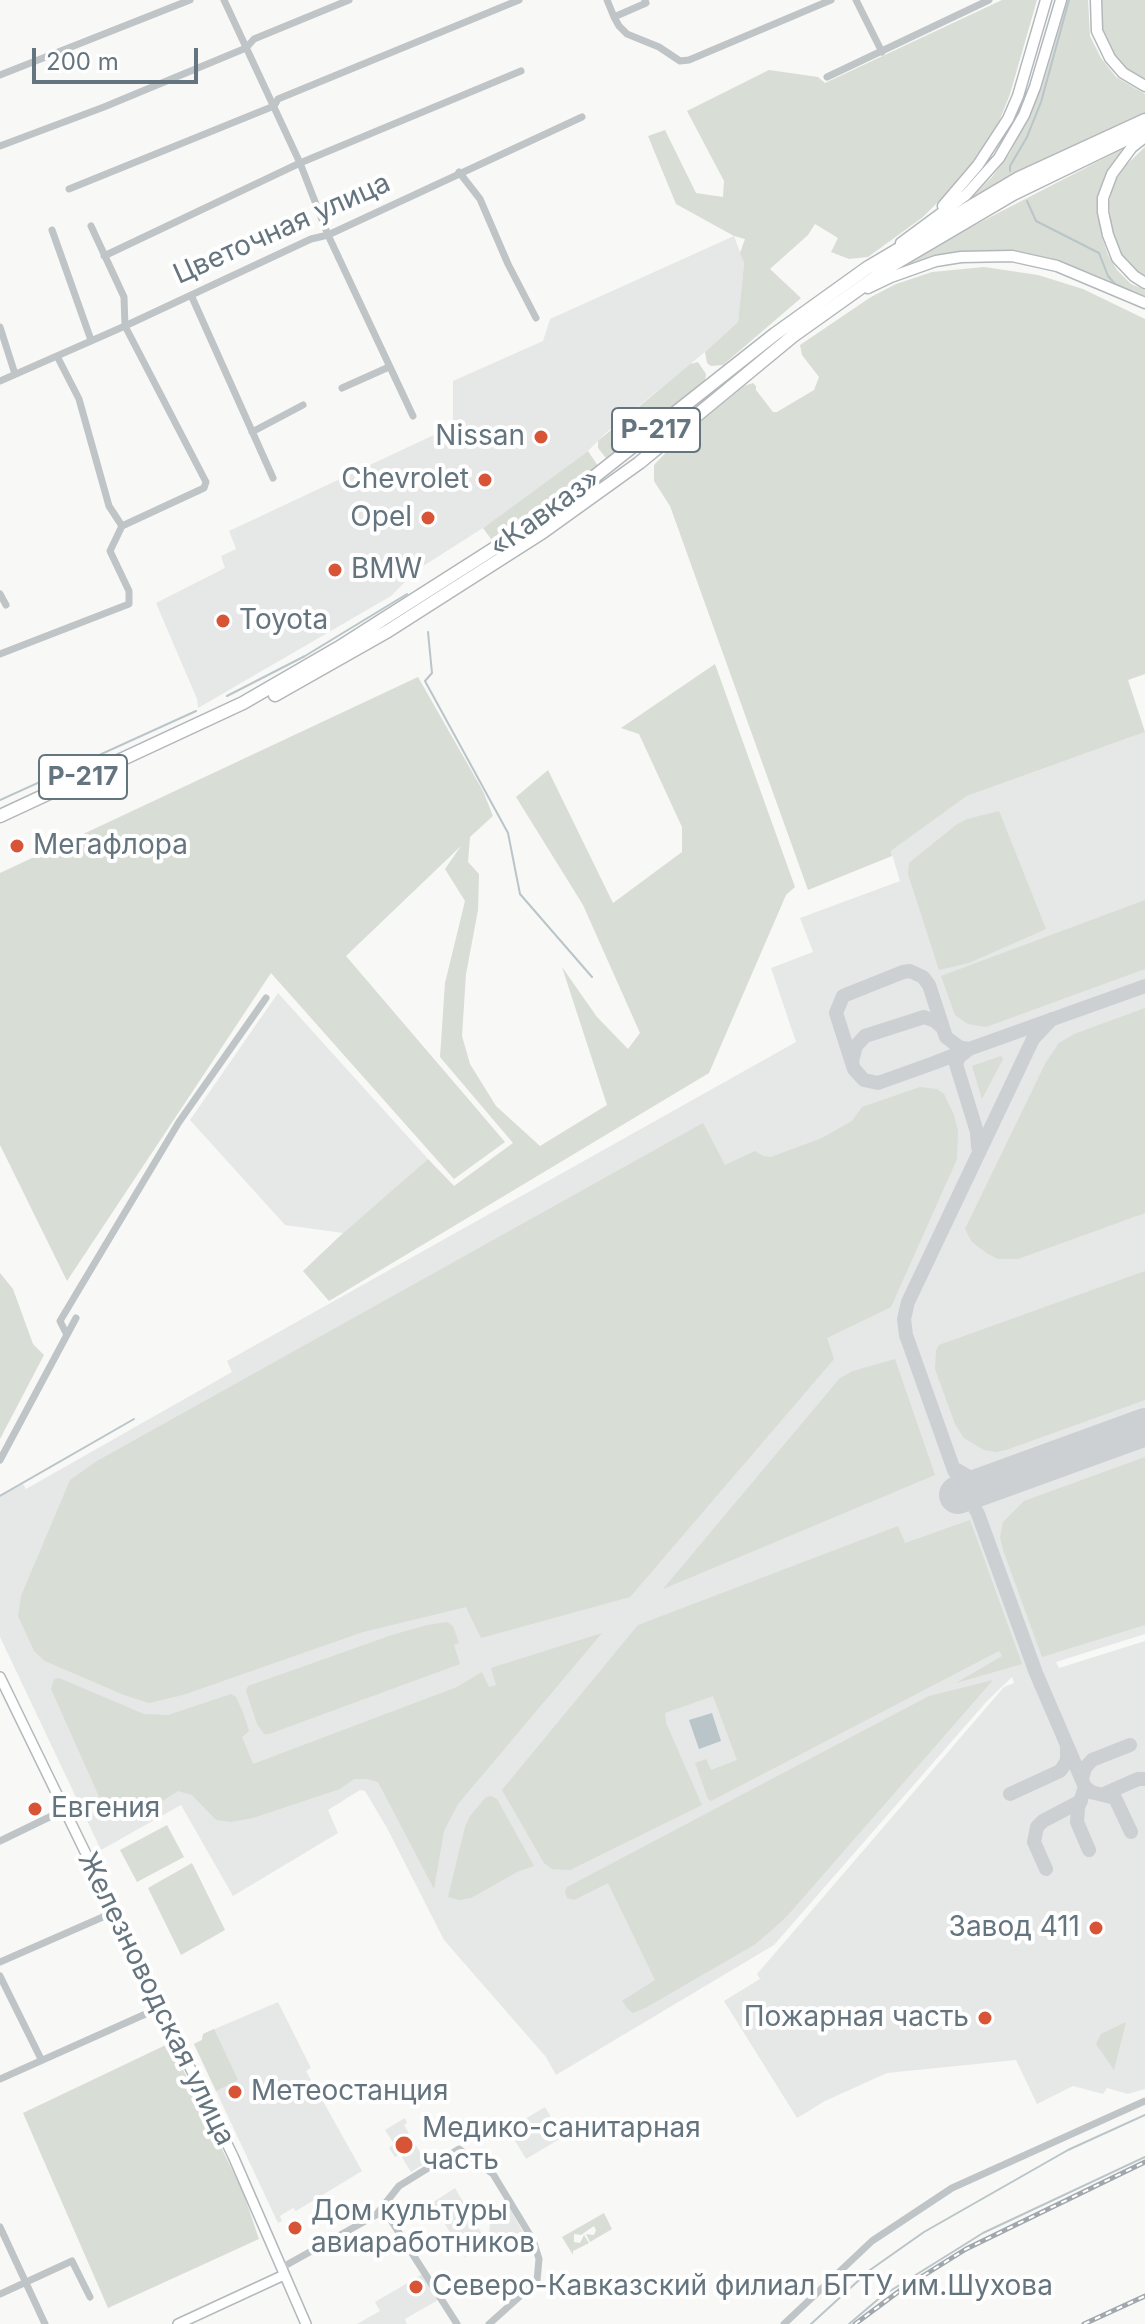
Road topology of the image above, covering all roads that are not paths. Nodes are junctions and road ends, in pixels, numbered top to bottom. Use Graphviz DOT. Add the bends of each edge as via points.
graph roads {
  1 [pos="190,0"];
  2 [pos="224,0"];
  3 [pos="349,0"];
  4 [pos="519,0"];
  5 [pos="607,0"];
  6 [pos="831,0"];
  7 [pos="856,0"];
  8 [pos="989,0"];
  9 [pos="1046,0"];
  10 [pos="1061,0"];
  11 [pos="1096,0"];
  12 [pos="648,1"];
  13 [pos="614,17"];
  14 [pos="246,48"];
  15 [pos="882,52"];
  16 [pos="521,71"];
  17 [pos="0,75"];
  18 [pos="827,77"];
  19 [pos="1145,86"];
  20 [pos="274,106"];
  21 [pos="582,117"];
  22 [pos="1145,120"];
  23 [pos="1145,130"];
  24 [pos="1145,137"];
  25 [pos="0,146"];
  26 [pos="300,163"];
  27 [pos="459,172"];
  28 [pos="69,189"];
  29 [pos="91,226"];
  30 [pos="52,230"];
  31 [pos="328,235"];
  32 [pos="104,256"];
  33 [pos="867,268"];
  34 [pos="1145,283"];
  35 [pos="191,295"];
  36 [pos="1145,303"];
  37 [pos="536,318"];
  38 [pos="815,320"];
  39 [pos="125,326"];
  40 [pos="0,327"];
  41 [pos="91,340"];
  42 [pos="57,356"];
  43 [pos="389,367"];
  44 [pos="15,374"];
  45 [pos="0,381"];
  46 [pos="342,388"];
  47 [pos="723,393"];
  48 [pos="303,405"];
  49 [pos="682,409"];
  50 [pos="413,416"];
  51 [pos="252,432"];
  52 [pos="273,478"];
  53 [pos="572,497"];
  54 [pos="586,501"];
  55 [pos="122,526"];
  56 [pos="0,594"];
  57 [pos="6,605"];
  58 [pos="0,654"];
  59 [pos="0,816"];
  60 [pos="0,822"];
  61 [pos="266,998"];
  62 [pos="76,1318"];
  63 [pos="67,1335"];
  64 [pos="0,1460"];
  65 [pos="0,1677"];
  66 [pos="2,1689"];
  67 [pos="64,1810"];
  68 [pos="0,1841"];
  69 [pos="112,1913"];
  70 [pos="0,1962"];
  71 [pos="0,1976"];
  72 [pos="159,2008"];
  73 [pos="41,2059"];
  74 [pos="0,2079"];
  75 [pos="1145,2101"];
  76 [pos="380,2210"];
  77 [pos="0,2227"];
  78 [pos="283,2271"];
  79 [pos="25,2282"];
  80 [pos="0,2294"];
  81 [pos="90,2297"];
  82 [pos="45,2324"];
  83 [pos="178,2324"];
  84 [pos="306,2324"];
  85 [pos="457,2324"];
  86 [pos="489,2324"];
  87 [pos="784,2324"];
  1 -- 17 [label="street"];
  2 -- 14 [label="street"];
  3 -- 14 [label="street" via="254,39"];
  4 -- 20 [label="street" via="278,99"];
  5 -- 13 [label="street"];
  6 -- 13 [label="street" via="680,61 627,34"];
  7 -- 15 [label="street"];
  8 -- 15 [label="street"];
  9 -- 33 [label="main road" via="1018,96 994,143 941,208"];
  10 -- 33 [label="main road" via="1035,87 999,158 966,195"];
  11 -- 19 [label="main road" via="1097,31 1106,51 1123,73"];
  12 -- 13 [label="street"];
  14 -- 20 [label="street"];
  14 -- 25 [label="street"];
  15 -- 18 [label="street"];
  16 -- 26 [label="street"];
  20 -- 26 [label="street"];
  20 -- 28 [label="street"];
  21 -- 27 [label="street, Цветочная улица"];
  22 -- 33 [label="highway, «Кавказ» / Р-217" via="1019,178"];
  23 -- 38 [label="highway, «Кавказ» / Р-217" via="962,222"];
  24 -- 34 [label="main road" via="1112,174 1103,212 1117,258"];
  26 -- 31 [label="street"];
  26 -- 32 [label="street"];
  27 -- 31 [label="street, Цветочная улица"];
  27 -- 37 [label="street" via="480,199"];
  29 -- 32 [label="street"];
  30 -- 41 [label="street"];
  31 -- 35 [label="street, Цветочная улица"];
  31 -- 43 [label="street"];
  32 -- 39 [label="street" via="124,297"];
  33 -- 49 [label="highway, «Кавказ» / Р-217"];
  35 -- 39 [label="street, Цветочная улица"];
  35 -- 51 [label="street"];
  36 -- 38 [label="main road" via="1057,266 983,255 913,268"];
  38 -- 47 [label="highway, «Кавказ» / Р-217"];
  39 -- 41 [label="street, Цветочная улица"];
  39 -- 55 [label="street" via="206,482 204,488"];
  40 -- 44 [label="street"];
  41 -- 42 [label="street, Цветочная улица"];
  42 -- 44 [label="street, Цветочная улица"];
  42 -- 55 [label="street" via="79,399 109,506"];
  43 -- 46 [label="street"];
  43 -- 50 [label="street"];
  44 -- 45 [label="street, Цветочная улица"];
  47 -- 49 [label="highway" via="642,452"];
  47 -- 54 [label="highway, «Кавказ» / Р-217"];
  48 -- 51 [label="street"];
  49 -- 53 [label="highway, «Кавказ» / Р-217"];
  51 -- 52 [label="street"];
  53 -- 54 [label="highway" via="621,468"];
  53 -- 59 [label="highway, «Кавказ» / Р-217" via="280,683"];
  54 -- 60 [label="highway, «Кавказ» / Р-217" via="484,572 336,662 229,718"];
  55 -- 58 [label="street" via="110,551 129,591 129,604"];
  56 -- 57 [label="street"];
  61 -- 63 [label="street" via="179,1122 60,1321"];
  62 -- 63 [label="street"];
  63 -- 64 [label="street"];
  65 -- 66 [label="main road, Железноводская улица"];
  66 -- 67 [label="main road, Железноводская улица"];
  67 -- 68 [label="street"];
  67 -- 69 [label="main road, Железноводская улица"];
  69 -- 70 [label="street"];
  69 -- 72 [label="main road, Железноводская улица"];
  71 -- 73 [label="street"];
  72 -- 73 [label="street"];
  72 -- 78 [label="main road, Железноводская улица"];
  73 -- 74 [label="street"];
  75 -- 87 [label="street" via="952,2188 872,2241"];
  76 -- 78 [label="street"];
  76 -- 85 [label="street"];
  76 -- 86 [label="street" via="399,2186 459,2149 493,2174 539,2259 537,2281"];
  77 -- 79 [label="street"];
  78 -- 83 [label="main road"];
  78 -- 84 [label="main road, Железноводская улица"];
  79 -- 80 [label="street"];
  79 -- 81 [label="street" via="72,2261"];
  79 -- 82 [label="street"];
}
